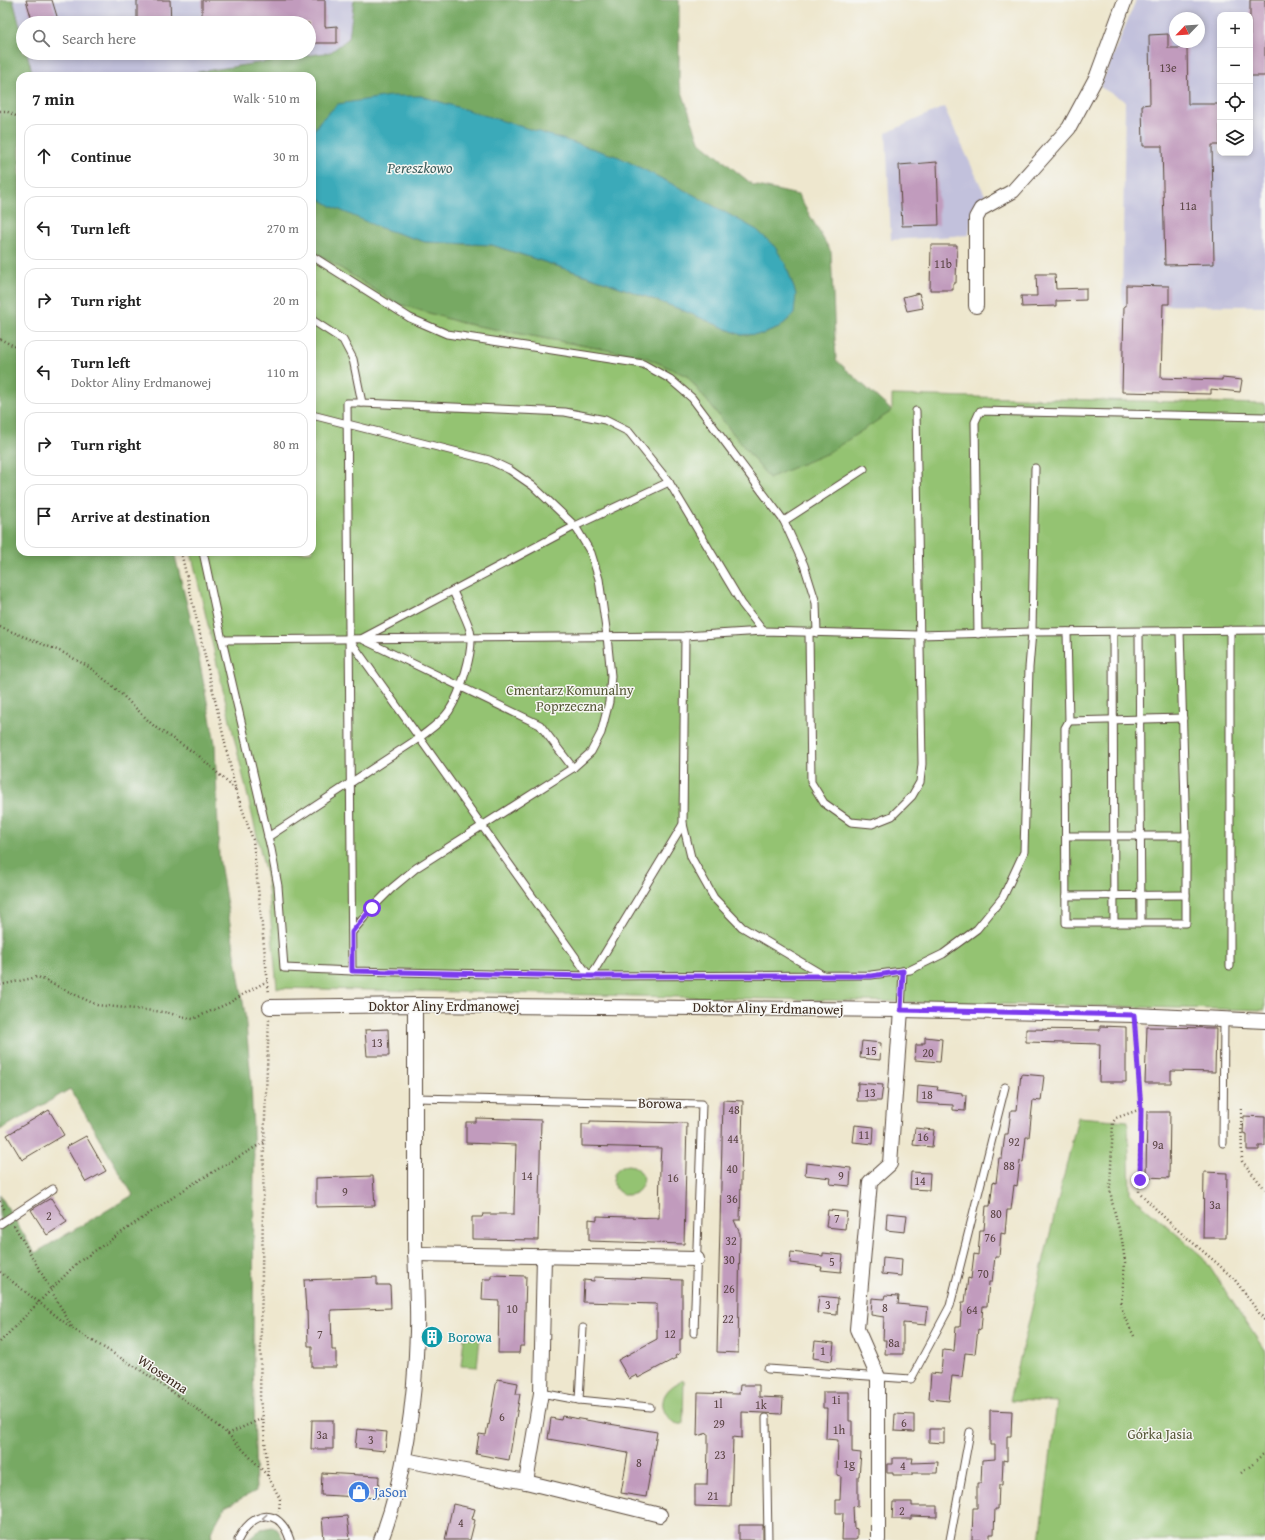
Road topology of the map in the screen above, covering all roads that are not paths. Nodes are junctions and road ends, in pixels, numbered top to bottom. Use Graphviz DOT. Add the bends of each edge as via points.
graph roads {
  1 [pos="1125,0"];
  2 [pos="316,259"];
  3 [pos="976,306"];
  4 [pos="316,323"];
  5 [pos="362,403"];
  6 [pos="916,411"];
  7 [pos="316,416"];
  8 [pos="1265,417"];
  9 [pos="346,424"];
  10 [pos="1035,468"];
  11 [pos="864,469"];
  12 [pos="669,482"];
  13 [pos="784,521"];
  14 [pos="575,526"];
  15 [pos="204,556"];
  16 [pos="453,591"];
  17 [pos="1230,630"];
  18 [pos="1265,630"];
  19 [pos="1180,631"];
  20 [pos="763,632"];
  21 [pos="1032,632"];
  22 [pos="1067,632"];
  23 [pos="1113,632"];
  24 [pos="1139,632"];
  25 [pos="813,633"];
  26 [pos="978,634"];
  27 [pos="607,636"];
  28 [pos="685,636"];
  29 [pos="919,636"];
  30 [pos="471,638"];
  31 [pos="348,639"];
  32 [pos="362,639"];
  33 [pos="222,640"];
  34 [pos="461,687"];
  35 [pos="1182,718"];
  36 [pos="1139,719"];
  37 [pos="1114,720"];
  38 [pos="1069,722"];
  39 [pos="419,738"];
  40 [pos="574,768"];
  41 [pos="350,784"];
  42 [pos="683,824"];
  43 [pos="483,827"];
  44 [pos="1066,836"];
  45 [pos="1114,836"];
  46 [pos="1140,836"];
  47 [pos="1186,836"];
  48 [pos="268,837"];
  49 [pos="1186,895"];
  50 [pos="1066,896"];
  51 [pos="1114,896"];
  52 [pos="1140,896"];
  53 [pos="1114,923"];
  54 [pos="1141,923"];
  55 [pos="352,932"];
  56 [pos="1230,966"];
  57 [pos="352,971"];
  58 [pos="903,971"];
  59 [pos="824,975"];
  60 [pos="590,976"];
  61 [pos="416,1005"];
  62 [pos="270,1007"];
  63 [pos="901,1010"];
  64 [pos="1224,1019"];
  65 [pos="1265,1021"];
  66 [pos="1005,1087"];
  67 [pos="414,1098"];
  68 [pos="1223,1143"];
  69 [pos="53,1189"];
  70 [pos="0,1224"];
  71 [pos="415,1254"];
  72 [pos="544,1256"];
  73 [pos="697,1259"];
  74 [pos="583,1328"];
  75 [pos="694,1333"];
  76 [pos="768,1369"];
  77 [pos="878,1378"];
  78 [pos="541,1393"];
  79 [pos="579,1400"];
  80 [pos="650,1407"];
  81 [pos="766,1418"];
  82 [pos="970,1432"];
  83 [pos="404,1460"];
  84 [pos="526,1482"];
  85 [pos="660,1515"];
  86 [pos="238,1540"];
  87 [pos="290,1540"];
  88 [pos="381,1540"];
  89 [pos="768,1540"];
  90 [pos="878,1540"];
  91 [pos="950,1540"];
  1 -- 3 [label="street" via="1097,76 1069,128 1013,191 981,209 976,218"];
  2 -- 13 [label="lane" via="410,318 447,334 643,364 670,379 692,398"];
  4 -- 5 [label="lane" via="343,340 353,359"];
  5 -- 9 [label="lane" via="347,403"];
  5 -- 12 [label="lane" via="565,412 605,420 629,432"];
  6 -- 29 [label="lane"];
  7 -- 9 [label="lane"];
  8 -- 26 [label="lane" via="980,411 975,422"];
  9 -- 14 [label="lane" via="490,460 533,486"];
  9 -- 31 [label="lane"];
  10 -- 21 [label="lane"];
  11 -- 13 [label="lane"];
  12 -- 14 [label="lane"];
  12 -- 20 [label="lane" via="742,604"];
  13 -- 25 [label="lane" via="804,565 816,603"];
  14 -- 16 [label="lane"];
  14 -- 27 [label="lane" via="591,554 599,579"];
  15 -- 33 [label="lane"];
  16 -- 30 [label="lane"];
  16 -- 32 [label="lane"];
  17 -- 18 [label="lane"];
  17 -- 19 [label="lane"];
  17 -- 56 [label="lane"];
  19 -- 24 [label="lane"];
  19 -- 35 [label="lane"];
  20 -- 25 [label="lane"];
  20 -- 28 [label="lane"];
  21 -- 22 [label="lane"];
  21 -- 26 [label="lane"];
  21 -- 58 [label="lane" via="1024,852 1003,897 977,929 943,954"];
  22 -- 23 [label="lane"];
  22 -- 38 [label="lane"];
  23 -- 24 [label="lane"];
  23 -- 37 [label="lane"];
  24 -- 36 [label="lane"];
  25 -- 29 [label="lane"];
  25 -- 29 [label="lane" via="811,782 829,807 851,822 872,824 892,816 912,796 920,782 922,764"];
  26 -- 29 [label="lane"];
  27 -- 28 [label="lane"];
  27 -- 30 [label="lane"];
  27 -- 40 [label="lane" via="611,676 609,702 601,733 591,752"];
  28 -- 42 [label="lane"];
  30 -- 32 [label="lane"];
  30 -- 34 [label="lane"];
  31 -- 32 [label="lane"];
  31 -- 33 [label="lane"];
  31 -- 39 [label="lane"];
  31 -- 41 [label="lane"];
  32 -- 34 [label="lane"];
  33 -- 48 [label="lane"];
  34 -- 39 [label="lane" via="448,712"];
  34 -- 40 [label="lane" via="540,725"];
  35 -- 36 [label="lane"];
  35 -- 47 [label="lane"];
  36 -- 37 [label="lane"];
  36 -- 46 [label="lane"];
  37 -- 38 [label="lane"];
  37 -- 45 [label="lane"];
  38 -- 44 [label="lane" via="1065,728"];
  39 -- 41 [label="lane"];
  39 -- 43 [label="lane"];
  40 -- 43 [label="lane"];
  41 -- 48 [label="lane"];
  41 -- 55 [label="lane"];
  42 -- 59 [label="lane" via="691,857 714,898 742,927"];
  42 -- 60 [label="lane"];
  43 -- 55 [label="lane" via="416,868 392,888"];
  43 -- 60 [label="lane"];
  44 -- 45 [label="lane"];
  44 -- 50 [label="lane"];
  45 -- 46 [label="lane"];
  45 -- 51 [label="lane"];
  46 -- 47 [label="lane"];
  46 -- 52 [label="lane"];
  47 -- 49 [label="lane"];
  48 -- 57 [label="lane" via="278,886 284,968"];
  49 -- 52 [label="lane"];
  49 -- 54 [label="lane" via="1186,923"];
  50 -- 51 [label="lane"];
  50 -- 53 [label="lane" via="1066,923"];
  51 -- 52 [label="lane"];
  51 -- 53 [label="lane"];
  52 -- 54 [label="lane"];
  53 -- 54 [label="lane"];
  55 -- 57 [label="lane"];
  57 -- 60 [label="lane"];
  58 -- 59 [label="lane" via="871,976"];
  58 -- 63 [label="lane"];
  59 -- 60 [label="lane"];
  61 -- 62 [label="street, Doktor Aliny Erdmanowej"];
  61 -- 63 [label="street, Doktor Aliny Erdmanowej"];
  61 -- 67 [label="street"];
  63 -- 64 [label="street, Doktor Aliny Erdmanowej"];
  63 -- 77 [label="street" via="890,1164 870,1182 857,1329"];
  64 -- 65 [label="street, Doktor Aliny Erdmanowej"];
  64 -- 68 [label="lane"];
  66 -- 77 [label="lane" via="950,1306 911,1379"];
  67 -- 71 [label="street"];
  67 -- 73 [label="lane, Borowa" via="702,1104"];
  69 -- 70 [label="lane"];
  71 -- 72 [label="street"];
  71 -- 83 [label="street" via="418,1330 414,1401"];
  72 -- 73 [label="street"];
  72 -- 78 [label="street"];
  73 -- 75 [label="lane, Borowa"];
  74 -- 79 [label="lane"];
  76 -- 77 [label="lane"];
  77 -- 90 [label="street"];
  78 -- 79 [label="lane"];
  78 -- 84 [label="street"];
  79 -- 80 [label="lane"];
  81 -- 89 [label="lane"];
  82 -- 91 [label="lane"];
  83 -- 84 [label="street"];
  83 -- 88 [label="street"];
  84 -- 85 [label="street"];
  87 -- 86 [label="lane, one-way" via="287,1529 279,1520 264,1516 250,1523"];
}
